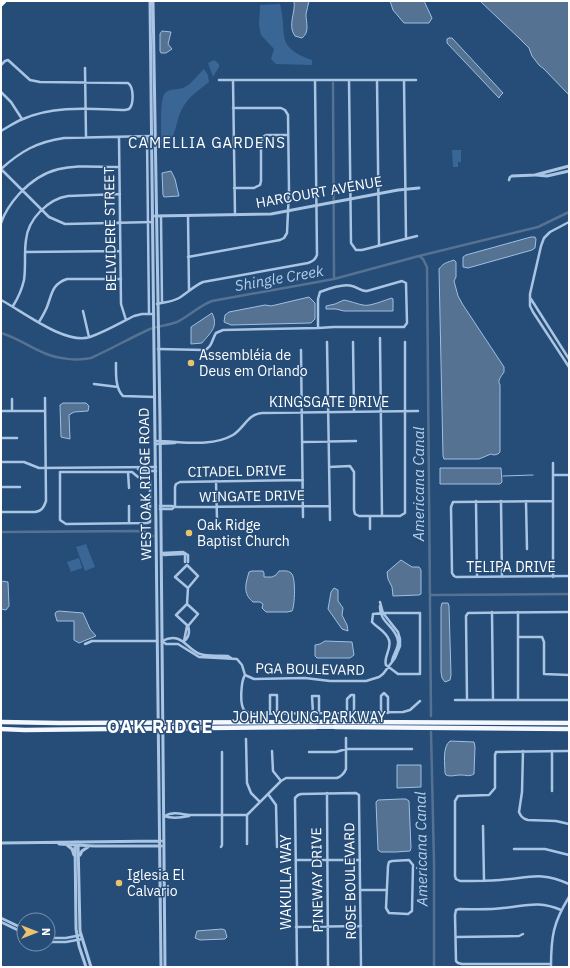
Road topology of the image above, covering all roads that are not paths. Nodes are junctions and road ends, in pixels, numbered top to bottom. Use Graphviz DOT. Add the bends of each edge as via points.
graph roads {
  1 [pos="4,1"];
  2 [pos="150,1"];
  3 [pos="153,1"];
  4 [pos="1,4"];
  5 [pos="152,61"];
  6 [pos="1,65"];
  7 [pos="85,68"];
  8 [pos="219,80"];
  9 [pos="233,80"];
  10 [pos="315,80"];
  11 [pos="349,80"];
  12 [pos="377,80"];
  13 [pos="404,80"];
  14 [pos="416,80"];
  15 [pos="85,82"];
  16 [pos="1,92"];
  17 [pos="233,108"];
  18 [pos="86,109"];
  19 [pos="22,119"];
  20 [pos="1,131"];
  21 [pos="288,135"];
  22 [pos="151,136"];
  23 [pos="86,137"];
  24 [pos="119,137"];
  25 [pos="147,137"];
  26 [pos="155,164"];
  27 [pos="569,166"];
  28 [pos="119,167"];
  29 [pos="1,169"];
  30 [pos="569,171"];
  31 [pos="534,175"];
  32 [pos="512,176"];
  33 [pos="510,180"];
  34 [pos="234,188"];
  35 [pos="419,188"];
  36 [pos="405,189"];
  37 [pos="22,191"];
  38 [pos="120,194"];
  39 [pos="378,194"];
  40 [pos="350,199"];
  41 [pos="316,206"];
  42 [pos="42,209"];
  43 [pos="288,211"];
  44 [pos="235,215"];
  45 [pos="152,216"];
  46 [pos="156,216"];
  47 [pos="161,216"];
  48 [pos="188,216"];
  49 [pos="150,222"];
  50 [pos="156,222"];
  51 [pos="569,222"];
  52 [pos="1,223"];
  53 [pos="120,223"];
  54 [pos="417,236"];
  55 [pos="406,239"];
  56 [pos="379,246"];
  57 [pos="120,251"];
  58 [pos="26,252"];
  59 [pos="188,257"];
  60 [pos="153,274"];
  61 [pos="121,279"];
  62 [pos="189,290"];
  63 [pos="530,299"];
  64 [pos="1,300"];
  65 [pos="162,303"];
  66 [pos="158,304"];
  67 [pos="14,306"];
  68 [pos="83,311"];
  69 [pos="149,314"];
  70 [pos="154,314"];
  71 [pos="156,319"];
  72 [pos="126,320"];
  73 [pos="39,322"];
  74 [pos="318,328"];
  75 [pos="157,332"];
  76 [pos="90,337"];
  77 [pos="380,338"];
  78 [pos="327,342"];
  79 [pos="353,342"];
  80 [pos="406,342"];
  81 [pos="158,349"];
  82 [pos="301,350"];
  83 [pos="569,359"];
  84 [pos="116,363"];
  85 [pos="569,367"];
  86 [pos="155,375"];
  87 [pos="94,384"];
  88 [pos="118,387"];
  89 [pos="159,390"];
  90 [pos="155,397"];
  91 [pos="45,398"];
  92 [pos="12,399"];
  93 [pos="155,404"];
  94 [pos="1,411"];
  95 [pos="12,411"];
  96 [pos="45,411"];
  97 [pos="328,412"];
  98 [pos="354,412"];
  99 [pos="380,412"];
  100 [pos="406,412"];
  101 [pos="418,412"];
  102 [pos="302,413"];
  103 [pos="160,424"];
  104 [pos="1,438"];
  105 [pos="17,438"];
  106 [pos="328,441"];
  107 [pos="356,441"];
  108 [pos="302,442"];
  109 [pos="158,443"];
  110 [pos="1,462"];
  111 [pos="553,463"];
  112 [pos="329,467"];
  113 [pos="45,468"];
  114 [pos="156,469"];
  115 [pos="128,472"];
  116 [pos="553,475"];
  117 [pos="569,475"];
  118 [pos="303,480"];
  119 [pos="216,481"];
  120 [pos="1,487"];
  121 [pos="20,487"];
  122 [pos="158,487"];
  123 [pos="129,488"];
  124 [pos="476,501"];
  125 [pos="501,501"];
  126 [pos="526,501"];
  127 [pos="553,501"];
  128 [pos="129,506"];
  129 [pos="217,506"];
  130 [pos="303,506"];
  131 [pos="329,506"];
  132 [pos="160,507"];
  133 [pos="175,507"];
  134 [pos="1,512"];
  135 [pos="370,516"];
  136 [pos="382,516"];
  137 [pos="303,517"];
  138 [pos="217,519"];
  139 [pos="330,520"];
  140 [pos="129,523"];
  141 [pos="370,529"];
  142 [pos="527,549"];
  143 [pos="185,553"];
  144 [pos="187,562"];
  145 [pos="157,569"];
  146 [pos="553,576"];
  147 [pos="569,576"];
  148 [pos="476,577"];
  149 [pos="502,577"];
  150 [pos="188,588"];
  151 [pos="161,601"];
  152 [pos="187,604"];
  153 [pos="492,612"];
  154 [pos="518,612"];
  155 [pos="569,612"];
  156 [pos="381,614"];
  157 [pos="188,626"];
  158 [pos="518,637"];
  159 [pos="160,641"];
  160 [pos="184,641"];
  161 [pos="85,644"];
  162 [pos="232,658"];
  163 [pos="388,668"];
  164 [pos="245,675"];
  165 [pos="569,675"];
  166 [pos="455,700"];
  167 [pos="467,700"];
  168 [pos="493,700"];
  169 [pos="518,700"];
  170 [pos="569,700"];
  171 [pos="420,701"];
  172 [pos="388,712"];
  173 [pos="270,713"];
  174 [pos="277,713"];
  175 [pos="313,713"];
  176 [pos="319,713"];
  177 [pos="347,713"];
  178 [pos="354,713"];
  179 [pos="381,713"];
  180 [pos="1,722"];
  181 [pos="344,722"];
  182 [pos="490,722"];
  183 [pos="160,723"];
  184 [pos="569,723"];
  185 [pos="316,727"];
  186 [pos="335,727"];
  187 [pos="482,727"];
  188 [pos="569,728"];
  189 [pos="1,729"];
  190 [pos="160,729"];
  191 [pos="346,738"];
  192 [pos="246,739"];
  193 [pos="346,749"];
  194 [pos="412,749"];
  195 [pos="272,751"];
  196 [pos="523,751"];
  197 [pos="552,751"];
  198 [pos="569,751"];
  199 [pos="222,752"];
  200 [pos="309,752"];
  201 [pos="281,780"];
  202 [pos="159,787"];
  203 [pos="552,791"];
  204 [pos="327,793"];
  205 [pos="268,794"];
  206 [pos="260,802"];
  207 [pos="222,815"];
  208 [pos="247,815"];
  209 [pos="164,816"];
  210 [pos="569,824"];
  211 [pos="483,826"];
  212 [pos="161,841"];
  213 [pos="1,843"];
  214 [pos="45,843"];
  215 [pos="77,843"];
  216 [pos="64,844"];
  217 [pos="247,844"];
  218 [pos="94,846"];
  219 [pos="161,846"];
  220 [pos="221,847"];
  221 [pos="277,847"];
  222 [pos="514,849"];
  223 [pos="569,855"];
  224 [pos="75,858"];
  225 [pos="79,860"];
  226 [pos="296,860"];
  227 [pos="327,860"];
  228 [pos="360,860"];
  229 [pos="484,880"];
  230 [pos="569,884"];
  231 [pos="360,890"];
  232 [pos="386,890"];
  233 [pos="569,897"];
  234 [pos="561,910"];
  235 [pos="1,918"];
  236 [pos="1,922"];
  237 [pos="75,923"];
  238 [pos="80,923"];
  239 [pos="160,923"];
  240 [pos="16,926"];
  241 [pos="296,926"];
  242 [pos="328,926"];
  243 [pos="361,926"];
  244 [pos="16,929"];
  245 [pos="164,931"];
  246 [pos="523,934"];
  247 [pos="81,935"];
  248 [pos="77,936"];
  249 [pos="456,937"];
  250 [pos="56,939"];
  251 [pos="82,939"];
  252 [pos="78,940"];
  253 [pos="56,942"];
  254 [pos="551,965"];
  255 [pos="86,967"];
  256 [pos="91,967"];
  257 [pos="161,967"];
  258 [pos="165,967"];
  259 [pos="297,967"];
  260 [pos="328,967"];
  261 [pos="361,967"];
  1 -- 4 [label="highway"];
  2 -- 5 [label="street, WEST OAK RIDGE ROAD"];
  3 -- 5 [label="street, WEST OAK RIDGE ROAD"];
  5 -- 22 [label="street, WEST OAK RIDGE ROAD"];
  5 -- 26 [label="street, WEST OAK RIDGE ROAD"];
  6 -- 15 [label="street" via="5,61 10,62 30,80"];
  7 -- 15 [label="street"];
  8 -- 9 [label="street"];
  9 -- 10 [label="street"];
  9 -- 17 [label="street"];
  10 -- 11 [label="street"];
  10 -- 41 [label="street"];
  11 -- 12 [label="street"];
  11 -- 40 [label="street"];
  12 -- 13 [label="street"];
  12 -- 39 [label="street"];
  13 -- 14 [label="street"];
  13 -- 36 [label="street"];
  15 -- 18 [label="street"];
  15 -- 18 [label="street" via="125,82 132,87 132,104 129,109"];
  16 -- 19 [label="street"];
  17 -- 21 [label="street" via="281,108 288,115"];
  17 -- 34 [label="street"];
  18 -- 19 [label="street" via="49,112"];
  18 -- 23 [label="street"];
  19 -- 20 [label="street"];
  21 -- 34 [label="street" via="263,137 260,185 254,188"];
  21 -- 43 [label="street"];
  22 -- 25 [label="street"];
  22 -- 26 [label="street"];
  22 -- 45 [label="street, WEST OAK RIDGE ROAD"];
  23 -- 24 [label="street"];
  23 -- 29 [label="street" via="40,143 14,157"];
  24 -- 25 [label="street"];
  24 -- 28 [label="street, BELVIDERE STREET"];
  25 -- 49 [label="street"];
  26 -- 46 [label="street, WEST OAK RIDGE ROAD"];
  27 -- 31 [label="street"];
  28 -- 37 [label="street" via="57,169 38,177"];
  28 -- 38 [label="street, BELVIDERE STREET"];
  29 -- 37 [label="street"];
  30 -- 31 [label="street" via="547,176"];
  31 -- 32 [label="street"];
  32 -- 33 [label="street"];
  34 -- 44 [label="street"];
  35 -- 36 [label="street, HARCOURT AVENUE"];
  36 -- 39 [label="street, HARCOURT AVENUE"];
  36 -- 55 [label="street"];
  37 -- 42 [label="street"];
  37 -- 52 [label="street" via="10,204"];
  38 -- 42 [label="street" via="60,197"];
  38 -- 53 [label="street, BELVIDERE STREET"];
  39 -- 40 [label="street, HARCOURT AVENUE"];
  39 -- 56 [label="street"];
  40 -- 41 [label="street, HARCOURT AVENUE"];
  40 -- 56 [label="street" via="350,243 356,250"];
  41 -- 43 [label="street, HARCOURT AVENUE"];
  41 -- 62 [label="street" via="317,255 313,262 203,282"];
  42 -- 53 [label="street" via="49,217 65,224"];
  42 -- 58 [label="street" via="28,229"];
  43 -- 44 [label="street, HARCOURT AVENUE" via="267,215"];
  43 -- 59 [label="street" via="287,233 280,240"];
  44 -- 48 [label="street, HARCOURT AVENUE"];
  45 -- 46 [label="street, HARCOURT AVENUE"];
  45 -- 49 [label="street, WEST OAK RIDGE ROAD"];
  46 -- 47 [label="street, HARCOURT AVENUE"];
  46 -- 50 [label="street, WEST OAK RIDGE ROAD"];
  47 -- 48 [label="street, HARCOURT AVENUE"];
  47 -- 65 [label="street"];
  48 -- 59 [label="street"];
  49 -- 50 [label="street"];
  49 -- 53 [label="street"];
  49 -- 60 [label="street, WEST OAK RIDGE ROAD"];
  49 -- 69 [label="street"];
  50 -- 66 [label="street, WEST OAK RIDGE ROAD"];
  51 -- 63 [label="street" via="544,238"];
  53 -- 57 [label="street, BELVIDERE STREET"];
  54 -- 55 [label="street"];
  55 -- 56 [label="street"];
  57 -- 58 [label="street"];
  57 -- 61 [label="street, BELVIDERE STREET"];
  58 -- 67 [label="street" via="24,282"];
  59 -- 62 [label="street"];
  60 -- 66 [label="street"];
  60 -- 70 [label="street, WEST OAK RIDGE ROAD"];
  61 -- 72 [label="street, BELVIDERE STREET" via="121,304"];
  61 -- 73 [label="street" via="60,281 52,292"];
  62 -- 65 [label="street" via="171,302"];
  63 -- 83 [label="street"];
  63 -- 85 [label="street" via="533,312"];
  64 -- 67 [label="street"];
  65 -- 66 [label="street"];
  66 -- 71 [label="street, WEST OAK RIDGE ROAD"];
  67 -- 73 [label="street"];
  68 -- 76 [label="street"];
  69 -- 70 [label="street"];
  69 -- 72 [label="street"];
  70 -- 71 [label="street, WEST OAK RIDGE ROAD"];
  70 -- 75 [label="street"];
  71 -- 75 [label="street, WEST OAK RIDGE ROAD"];
  71 -- 75 [label="street, WEST OAK RIDGE ROAD"];
  72 -- 76 [label="street"];
  73 -- 76 [label="street" via="64,336"];
  74 -- 74 [label="street" via="404,328 407,323 406,283 402,281 367,291 343,285 320,292"];
  74 -- 81 [label="street" via="223,330 216,333 208,349"];
  75 -- 81 [label="street, WEST OAK RIDGE ROAD"];
  75 -- 86 [label="street, WEST OAK RIDGE ROAD"];
  77 -- 99 [label="street"];
  78 -- 97 [label="street"];
  79 -- 98 [label="street"];
  80 -- 100 [label="street"];
  81 -- 89 [label="street, WEST OAK RIDGE ROAD"];
  82 -- 102 [label="street"];
  84 -- 88 [label="street"];
  86 -- 89 [label="street"];
  86 -- 90 [label="street, WEST OAK RIDGE ROAD"];
  87 -- 88 [label="street"];
  88 -- 90 [label="street" via="127,397"];
  89 -- 103 [label="street, WEST OAK RIDGE ROAD"];
  90 -- 93 [label="street, WEST OAK RIDGE ROAD"];
  91 -- 96 [label="street"];
  92 -- 95 [label="street"];
  93 -- 103 [label="street"];
  93 -- 109 [label="street, WEST OAK RIDGE ROAD"];
  94 -- 95 [label="street"];
  95 -- 96 [label="street"];
  96 -- 113 [label="street"];
  97 -- 98 [label="street, KINGSGATE DRIVE"];
  97 -- 102 [label="street, KINGSGATE DRIVE"];
  97 -- 106 [label="street"];
  98 -- 99 [label="street, KINGSGATE DRIVE"];
  99 -- 100 [label="street, KINGSGATE DRIVE"];
  99 -- 136 [label="street"];
  100 -- 101 [label="street, KINGSGATE DRIVE"];
  100 -- 136 [label="street" via="405,513"];
  102 -- 108 [label="street"];
  102 -- 109 [label="street, KINGSGATE DRIVE" via="257,413 239,430 212,442"];
  103 -- 109 [label="street, WEST OAK RIDGE ROAD"];
  104 -- 105 [label="street"];
  106 -- 107 [label="street"];
  106 -- 108 [label="street"];
  106 -- 112 [label="street"];
  108 -- 118 [label="street"];
  109 -- 114 [label="street, WEST OAK RIDGE ROAD"];
  109 -- 122 [label="street, WEST OAK RIDGE ROAD"];
  110 -- 113 [label="street" via="24,462"];
  111 -- 116 [label="street"];
  112 -- 131 [label="street"];
  112 -- 135 [label="street" via="350,466 353,469 355,514"];
  113 -- 114 [label="street"];
  113 -- 134 [label="street" via="46,501 42,509 39,512"];
  114 -- 122 [label="street, WEST OAK RIDGE ROAD"];
  115 -- 123 [label="street"];
  115 -- 140 [label="street" via="138,477 148,477 151,497 150,522"];
  115 -- 140 [label="street" via="60,472 60,520 66,524"];
  116 -- 117 [label="street"];
  116 -- 127 [label="street"];
  118 -- 119 [label="street, CITADEL DRIVE"];
  118 -- 130 [label="street"];
  119 -- 129 [label="street"];
  119 -- 133 [label="street, CITADEL DRIVE" via="178,483 175,487"];
  120 -- 121 [label="street"];
  122 -- 132 [label="street, WEST OAK RIDGE ROAD"];
  122 -- 145 [label="street, WEST OAK RIDGE ROAD"];
  124 -- 125 [label="street"];
  124 -- 148 [label="street"];
  124 -- 148 [label="street, TELIPA DRIVE" via="456,502 451,506 453,576"];
  125 -- 126 [label="street"];
  125 -- 149 [label="street"];
  126 -- 127 [label="street"];
  126 -- 142 [label="street"];
  127 -- 146 [label="street"];
  128 -- 140 [label="street"];
  129 -- 130 [label="street, WINGATE DRIVE"];
  129 -- 133 [label="street, WINGATE DRIVE"];
  129 -- 138 [label="street"];
  130 -- 131 [label="street, WINGATE DRIVE"];
  130 -- 137 [label="street"];
  131 -- 139 [label="street"];
  132 -- 133 [label="street, WINGATE DRIVE"];
  132 -- 151 [label="street, WEST OAK RIDGE ROAD"];
  135 -- 136 [label="street"];
  135 -- 141 [label="street"];
  143 -- 143 [label="street" via="183,552 162,553 164,555"];
  143 -- 144 [label="street"];
  145 -- 151 [label="street"];
  145 -- 159 [label="street, WEST OAK RIDGE ROAD"];
  146 -- 147 [label="street, TELIPA DRIVE"];
  146 -- 149 [label="street, TELIPA DRIVE"];
  148 -- 149 [label="street, TELIPA DRIVE"];
  150 -- 150 [label="street" via="198,576 187,565 175,577"];
  150 -- 152 [label="street"];
  151 -- 159 [label="street, WEST OAK RIDGE ROAD"];
  152 -- 157 [label="street" via="198,614"];
  152 -- 157 [label="street" via="176,615"];
  153 -- 154 [label="street"];
  153 -- 167 [label="street" via="470,612 466,616"];
  153 -- 168 [label="street"];
  154 -- 155 [label="street"];
  154 -- 158 [label="street"];
  156 -- 163 [label="street, PGA BOULEVARD" via="398,632 400,639 398,651"];
  156 -- 163 [label="street" via="373,614 372,622 389,640 390,645 384,661"];
  156 -- 163 [label="street" via="420,613 420,674 398,674"];
  157 -- 160 [label="street"];
  158 -- 165 [label="street" via="542,637 544,674"];
  158 -- 169 [label="street"];
  159 -- 160 [label="street"];
  159 -- 161 [label="street" via="92,641"];
  159 -- 162 [label="street" via="180,645 199,657"];
  159 -- 183 [label="street, WEST OAK RIDGE ROAD"];
  160 -- 162 [label="street" via="195,652"];
  162 -- 164 [label="street, PGA BOULEVARD" via="240,662"];
  163 -- 164 [label="street, PGA BOULEVARD" via="379,677 366,680 254,679"];
  164 -- 173 [label="street" via="242,708 251,714"];
  166 -- 167 [label="street"];
  167 -- 168 [label="street"];
  168 -- 169 [label="street"];
  169 -- 170 [label="street"];
  171 -- 172 [label="street" via="408,712"];
  172 -- 179 [label="street"];
  172 -- 179 [label="street" via="388,697 384,693 381,696"];
  173 -- 174 [label="street"];
  173 -- 174 [label="street" via="270,695 277,695"];
  174 -- 175 [label="street"];
  175 -- 176 [label="street"];
  175 -- 176 [label="street" via="312,696 319,696"];
  176 -- 177 [label="street"];
  177 -- 178 [label="street"];
  177 -- 178 [label="street" via="347,699 354,695"];
  178 -- 179 [label="street"];
  180 -- 183 [label="highway, JOHN YOUNG PARKWAY"];
  181 -- 182 [label="highway, JOHN YOUNG PARKWAY"];
  181 -- 183 [label="highway, JOHN YOUNG PARKWAY"];
  181 -- 186 [label="highway"];
  182 -- 184 [label="highway, JOHN YOUNG PARKWAY"];
  182 -- 187 [label="highway"];
  183 -- 190 [label="street, WEST OAK RIDGE ROAD"];
  185 -- 186 [label="main road, JOHN YOUNG PARKWAY"];
  185 -- 190 [label="highway, JOHN YOUNG PARKWAY"];
  186 -- 187 [label="highway, JOHN YOUNG PARKWAY"];
  187 -- 188 [label="highway, JOHN YOUNG PARKWAY"];
  189 -- 190 [label="highway, JOHN YOUNG PARKWAY"];
  190 -- 202 [label="street, WEST OAK RIDGE ROAD"];
  190 -- 209 [label="street, WEST OAK RIDGE ROAD"];
  191 -- 193 [label="street"];
  192 -- 206 [label="street" via="247,783 251,793"];
  193 -- 194 [label="street"];
  193 -- 200 [label="street" via="336,752"];
  193 -- 201 [label="street" via="346,769 344,774 337,778"];
  195 -- 201 [label="street" via="273,771"];
  196 -- 197 [label="street"];
  196 -- 210 [label="street" via="519,812 524,819 556,820"];
  196 -- 229 [label="street" via="496,752 495,788 489,796 458,796 455,799 456,879"];
  197 -- 198 [label="street"];
  197 -- 203 [label="street"];
  199 -- 207 [label="street"];
  201 -- 205 [label="street"];
  202 -- 209 [label="street"];
  202 -- 212 [label="street, WEST OAK RIDGE ROAD"];
  204 -- 226 [label="street, WAKULLA WAY" via="301,794 295,798"];
  204 -- 227 [label="street, PINEWAY DRIVE"];
  204 -- 228 [label="street, ROSE BOULEVARD" via="359,795"];
  205 -- 206 [label="street"];
  205 -- 221 [label="street" via="276,804"];
  206 -- 208 [label="street"];
  207 -- 208 [label="street"];
  207 -- 209 [label="street" via="189,815 181,818"];
  207 -- 220 [label="street"];
  208 -- 217 [label="street"];
  209 -- 212 [label="street, WEST OAK RIDGE ROAD"];
  211 -- 229 [label="street"];
  212 -- 215 [label="street"];
  212 -- 219 [label="street, WEST OAK RIDGE ROAD"];
  213 -- 214 [label="street"];
  214 -- 215 [label="street"];
  214 -- 216 [label="street"];
  215 -- 216 [label="street"];
  215 -- 218 [label="street"];
  215 -- 224 [label="street"];
  215 -- 225 [label="street"];
  216 -- 224 [label="street" via="72,849"];
  218 -- 219 [label="street"];
  218 -- 225 [label="street" via="82,851"];
  219 -- 239 [label="street, WEST OAK RIDGE ROAD"];
  219 -- 245 [label="street, WEST OAK RIDGE ROAD"];
  222 -- 223 [label="street" via="545,849"];
  224 -- 237 [label="street"];
  225 -- 238 [label="street"];
  226 -- 227 [label="street"];
  226 -- 241 [label="street, WAKULLA WAY"];
  227 -- 228 [label="street"];
  227 -- 242 [label="street, PINEWAY DRIVE"];
  228 -- 231 [label="street, ROSE BOULEVARD"];
  229 -- 230 [label="street" via="546,876"];
  231 -- 232 [label="street"];
  231 -- 243 [label="street, ROSE BOULEVARD"];
  232 -- 232 [label="street" via="389,862 409,860 413,865 412,911 408,914 389,913 386,908"];
  233 -- 234 [label="street"];
  234 -- 249 [label="street" via="534,904 456,910"];
  234 -- 254 [label="street" via="553,933"];
  235 -- 240 [label="street"];
  236 -- 244 [label="street"];
  237 -- 238 [label="street"];
  237 -- 248 [label="street"];
  238 -- 247 [label="street"];
  239 -- 245 [label="street"];
  239 -- 257 [label="street, WEST OAK RIDGE ROAD"];
  241 -- 242 [label="street"];
  241 -- 259 [label="street, WAKULLA WAY"];
  242 -- 243 [label="street"];
  242 -- 260 [label="street, PINEWAY DRIVE"];
  243 -- 261 [label="street, ROSE BOULEVARD"];
  245 -- 258 [label="street, WEST OAK RIDGE ROAD"];
  246 -- 249 [label="street"];
  247 -- 248 [label="street"];
  247 -- 251 [label="street"];
  248 -- 250 [label="street"];
  248 -- 252 [label="street"];
  249 -- 254 [label="street" via="458,963"];
  251 -- 252 [label="street"];
  251 -- 256 [label="street"];
  252 -- 253 [label="street"];
  252 -- 255 [label="street"];
}
